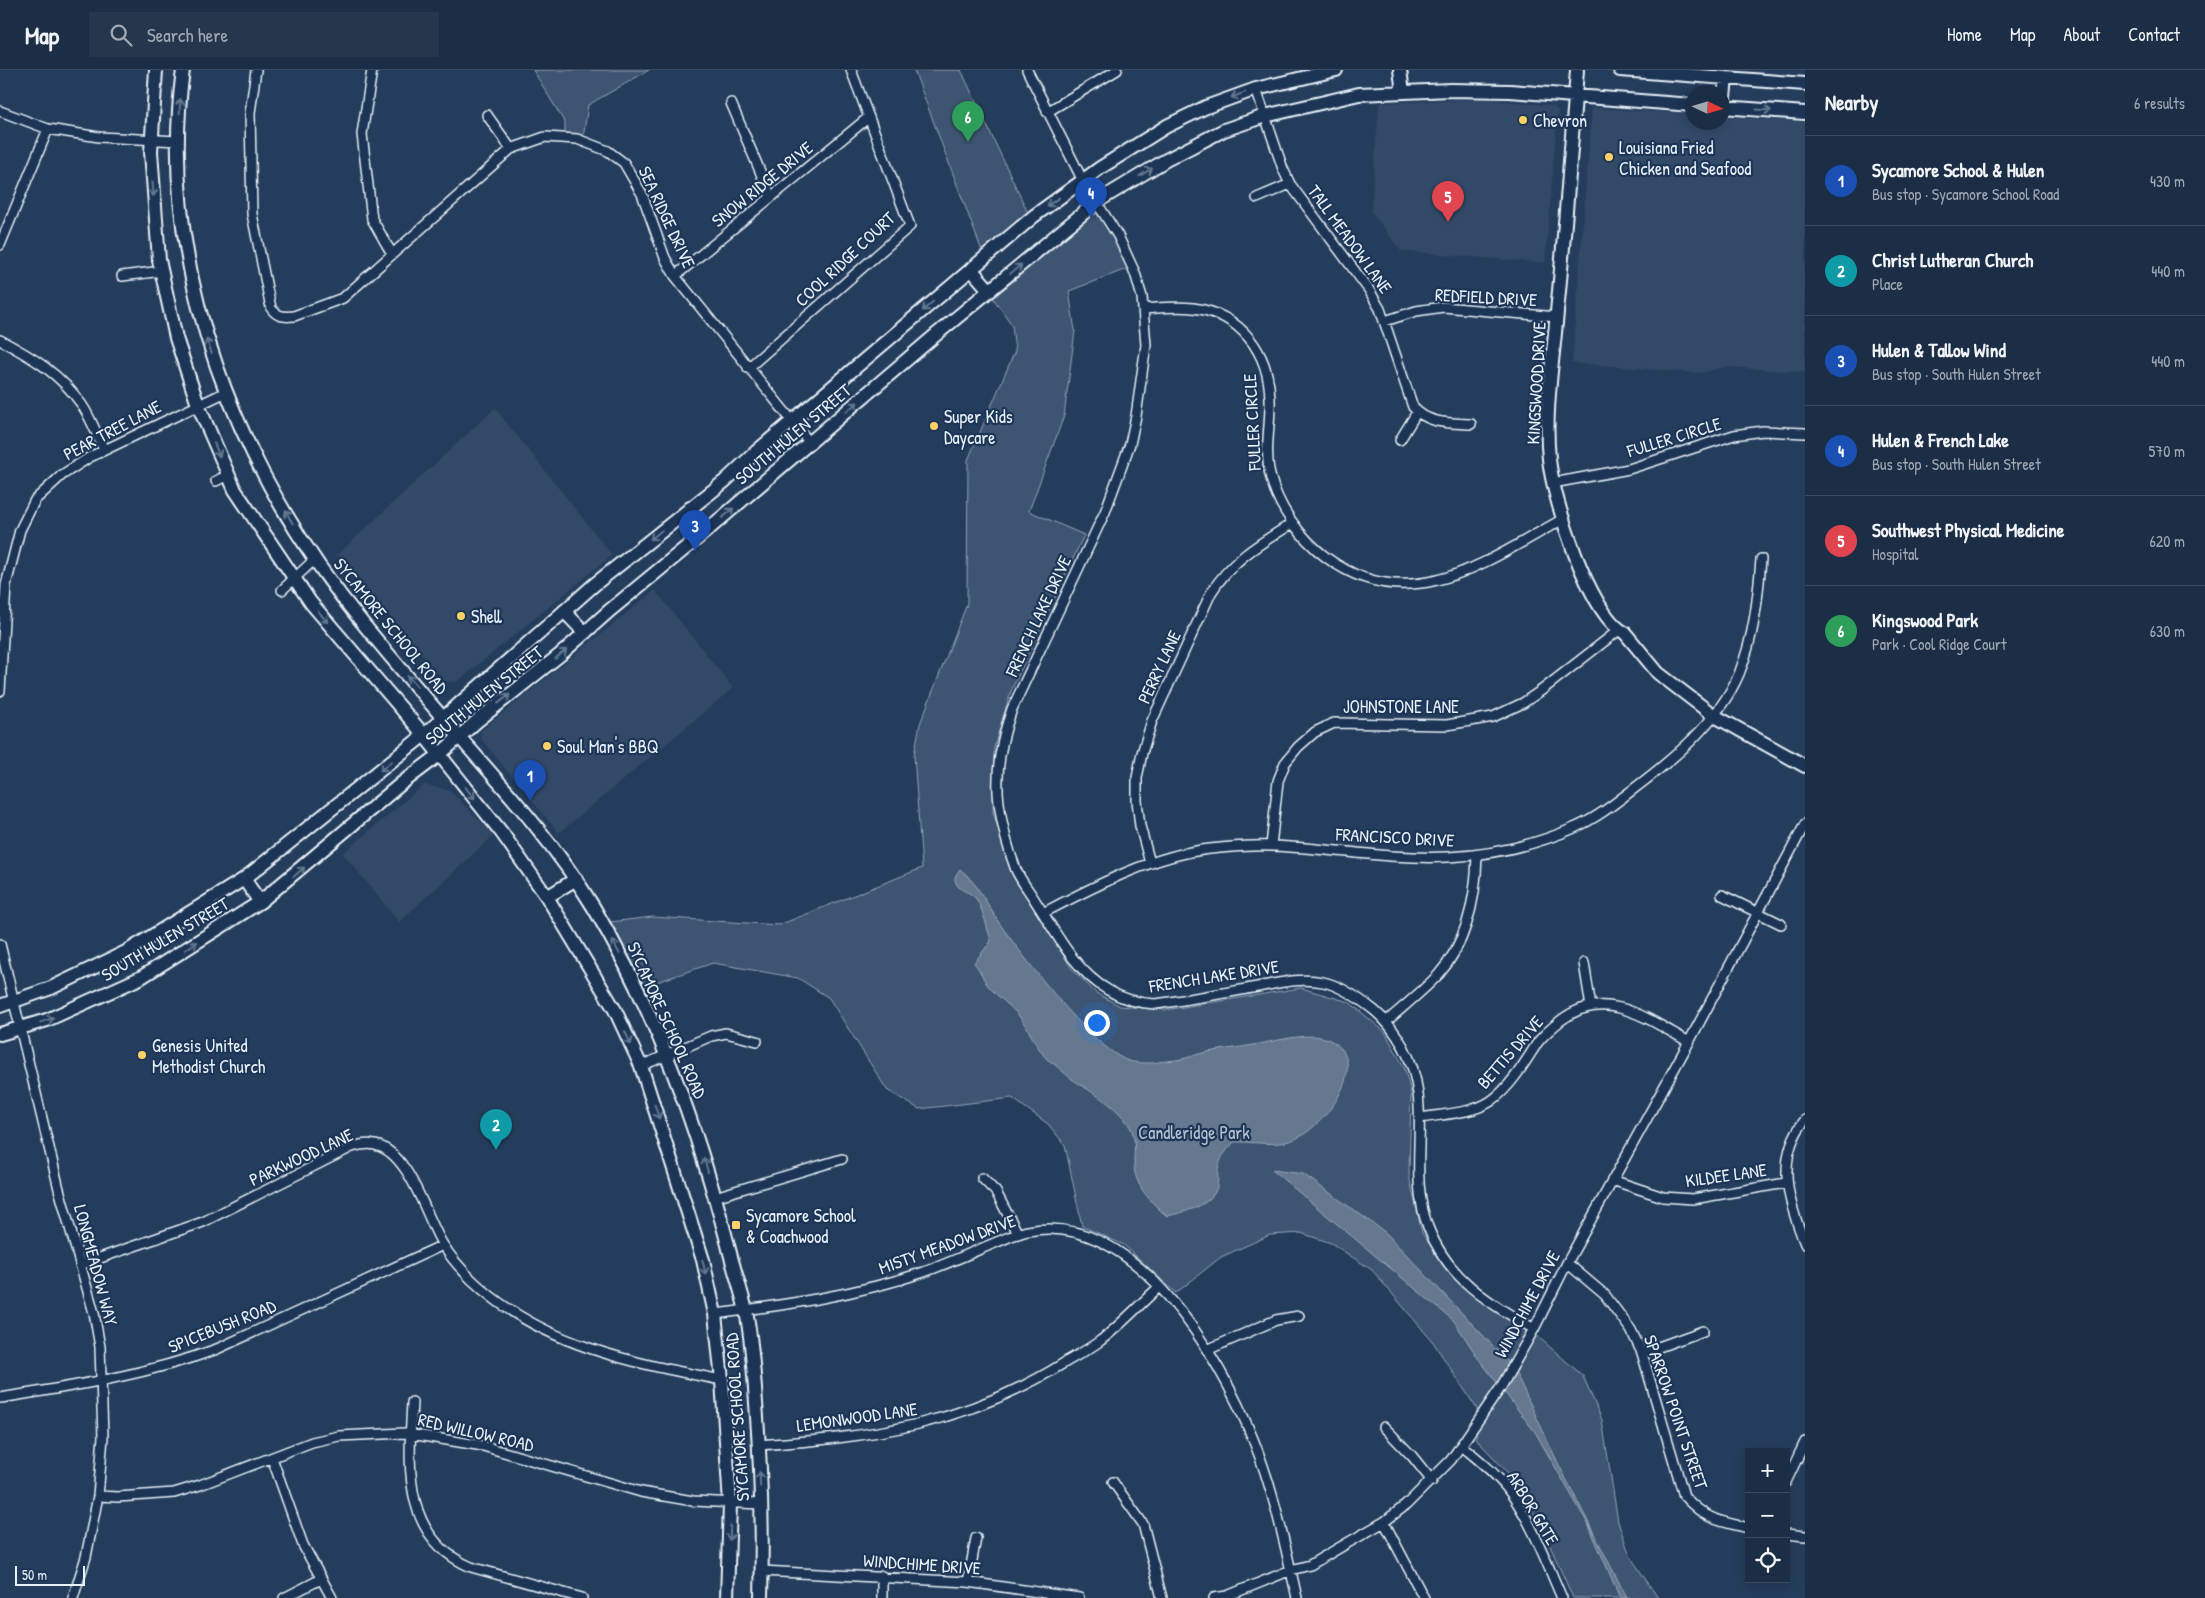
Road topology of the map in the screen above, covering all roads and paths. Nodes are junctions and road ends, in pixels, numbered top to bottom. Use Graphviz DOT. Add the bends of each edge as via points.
graph roads {
  1 [pos="156,70"];
  2 [pos="183,70"];
  3 [pos="256,70"];
  4 [pos="372,70"];
  5 [pos="851,70"];
  6 [pos="1027,70"];
  7 [pos="1117,70"];
  8 [pos="1336,70"];
  9 [pos="1400,70"];
  10 [pos="1577,70"];
  11 [pos="1620,70"];
  12 [pos="1726,78"];
  13 [pos="1805,84"];
  14 [pos="1725,85"];
  15 [pos="1256,89"];
  16 [pos="1403,92"];
  17 [pos="1576,96"];
  18 [pos="731,103"];
  19 [pos="1685,104"];
  20 [pos="1730,108"];
  21 [pos="0,111"];
  22 [pos="1047,112"];
  23 [pos="1805,113"];
  24 [pos="487,115"];
  25 [pos="1265,116"];
  26 [pos="869,117"];
  27 [pos="48,129"];
  28 [pos="151,140"];
  29 [pos="178,142"];
  30 [pos="511,149"];
  31 [pos="1083,181"];
  32 [pos="1290,184"];
  33 [pos="771,197"];
  34 [pos="1257,198"];
  35 [pos="1098,201"];
  36 [pos="0,245"];
  37 [pos="392,254"];
  38 [pos="971,269"];
  39 [pos="162,271"];
  40 [pos="122,276"];
  41 [pos="675,276"];
  42 [pos="990,291"];
  43 [pos="1144,309"];
  44 [pos="1557,317"];
  45 [pos="1385,321"];
  46 [pos="0,340"];
  47 [pos="748,368"];
  48 [pos="226,392"];
  49 [pos="198,405"];
  50 [pos="1417,412"];
  51 [pos="793,421"];
  52 [pos="1471,424"];
  53 [pos="1805,433"];
  54 [pos="1400,440"];
  55 [pos="810,442"];
  56 [pos="104,450"];
  57 [pos="228,475"];
  58 [pos="216,481"];
  59 [pos="1553,483"];
  60 [pos="690,508"];
  61 [pos="1563,519"];
  62 [pos="1293,523"];
  63 [pos="706,532"];
  64 [pos="315,559"];
  65 [pos="1761,559"];
  66 [pos="293,578"];
  67 [pos="282,590"];
  68 [pos="564,611"];
  69 [pos="1618,630"];
  70 [pos="585,633"];
  71 [pos="0,691"];
  72 [pos="1713,715"];
  73 [pos="444,718"];
  74 [pos="424,735"];
  75 [pos="459,737"];
  76 [pos="439,755"];
  77 [pos="1805,766"];
  78 [pos="1805,824"];
  79 [pos="1271,846"];
  80 [pos="1476,856"];
  81 [pos="1150,863"];
  82 [pos="576,879"];
  83 [pos="244,880"];
  84 [pos="1722,895"];
  85 [pos="547,897"];
  86 [pos="260,902"];
  87 [pos="1043,912"];
  88 [pos="1758,912"];
  89 [pos="1781,924"];
  90 [pos="0,944"];
  91 [pos="1584,963"];
  92 [pos="14,1001"];
  93 [pos="0,1006"];
  94 [pos="1591,1006"];
  95 [pos="1387,1021"];
  96 [pos="20,1028"];
  97 [pos="0,1034"];
  98 [pos="757,1042"];
  99 [pos="1689,1042"];
  100 [pos="666,1054"];
  101 [pos="641,1066"];
  102 [pos="1420,1118"];
  103 [pos="1805,1120"];
  104 [pos="842,1160"];
  105 [pos="982,1178"];
  106 [pos="1612,1180"];
  107 [pos="1786,1183"];
  108 [pos="715,1197"];
  109 [pos="1018,1234"];
  110 [pos="1805,1244"];
  111 [pos="443,1245"];
  112 [pos="1566,1262"];
  113 [pos="80,1265"];
  114 [pos="1158,1287"];
  115 [pos="746,1310"];
  116 [pos="715,1314"];
  117 [pos="1299,1316"];
  118 [pos="1534,1329"];
  119 [pos="1703,1331"];
  120 [pos="1206,1350"];
  121 [pos="1642,1353"];
  122 [pos="722,1380"];
  123 [pos="103,1381"];
  124 [pos="0,1398"];
  125 [pos="412,1402"];
  126 [pos="1384,1427"];
  127 [pos="411,1433"];
  128 [pos="1805,1442"];
  129 [pos="759,1445"];
  130 [pos="1462,1446"];
  131 [pos="272,1458"];
  132 [pos="1790,1474"];
  133 [pos="1432,1480"];
  134 [pos="1113,1482"];
  135 [pos="98,1496"];
  136 [pos="730,1504"];
  137 [pos="761,1504"];
  138 [pos="1384,1522"];
  139 [pos="1745,1527"];
  140 [pos="1790,1534"];
  141 [pos="1805,1536"];
  142 [pos="976,1538"];
  143 [pos="1291,1570"];
  144 [pos="762,1571"];
  145 [pos="882,1576"];
  146 [pos="321,1579"];
  147 [pos="968,1582"];
  148 [pos="1030,1595"];
  149 [pos="73,1598"];
  150 [pos="284,1598"];
  151 [pos="332,1598"];
  152 [pos="582,1598"];
  153 [pos="727,1598"];
  154 [pos="761,1598"];
  155 [pos="882,1598"];
  156 [pos="1079,1598"];
  157 [pos="1162,1598"];
  158 [pos="1214,1598"];
  159 [pos="1298,1598"];
  160 [pos="1424,1598"];
  161 [pos="1562,1598"];
  1 -- 28 [label="main road, SYCAMORE SCHOOL ROAD"];
  29 -- 2 [label="main road, SYCAMORE SCHOOL ROAD, one-way"];
  3 -- 37 [label="street, SEA RIDGE DRIVE" via="250,113 252,214 271,308 279,316 294,316 343,298"];
  4 -- 37 [label="street" via="362,134 369,201 372,220"];
  5 -- 26 [label="street, COOL RIDGE COURT"];
  6 -- 22 [label="street, FRENCH LAKE DRIVE"];
  7 -- 22 [label="street"];
  8 -- 15 [label="main road, SOUTH HULEN STREET"];
  9 -- 16 [label="main road"];
  10 -- 17 [label="main road, KINGSWOOD DRIVE"];
  11 -- 12 [label="main road"];
  12 -- 13 [label="main road"];
  12 -- 14 [label="main road"];
  15 -- 25 [label="street, TALL MEADOW LANE"];
  15 -- 31 [label="main road, SOUTH HULEN STREET, one-way" via="1167,126"];
  16 -- 17 [label="main road, SOUTH HULEN STREET" via="1510,91"];
  16 -- 25 [label="main road, SOUTH HULEN STREET" via="1359,94"];
  17 -- 19 [label="main road, SOUTH HULEN STREET"];
  17 -- 44 [label="main road, KINGSWOOD DRIVE"];
  18 -- 33 [label="street"];
  20 -- 23 [label="main road, one-way"];
  21 -- 27 [label="street"];
  22 -- 31 [label="street, FRENCH LAKE DRIVE"];
  24 -- 30 [label="street"];
  25 -- 32 [label="street, TALL MEADOW LANE"];
  35 -- 25 [label="main road, SOUTH HULEN STREET, one-way" via="1174,155 1224,130"];
  26 -- 33 [label="street, SNOW RIDGE DRIVE"];
  26 -- 47 [label="street, COOL RIDGE COURT" via="910,226"];
  27 -- 28 [label="street" via="99,137"];
  27 -- 36 [label="street"];
  28 -- 29 [label="street"];
  28 -- 39 [label="main road, SYCAMORE SCHOOL ROAD, one-way"];
  48 -- 29 [label="main road, SYCAMORE SCHOOL ROAD, one-way" via="207,340 191,274 180,201"];
  30 -- 37 [label="street, SEA RIDGE DRIVE"];
  30 -- 41 [label="street, SEA RIDGE DRIVE" via="545,137 578,139 608,151 624,163 642,194 665,258"];
  31 -- 35 [label="street, FRENCH LAKE DRIVE"];
  31 -- 38 [label="main road, SOUTH HULEN STREET, one-way" via="1034,216"];
  32 -- 34 [label="street"];
  32 -- 45 [label="street, TALL MEADOW LANE" via="1368,290"];
  33 -- 41 [label="street, SNOW RIDGE DRIVE"];
  42 -- 35 [label="main road, SOUTH HULEN STREET, one-way"];
  35 -- 43 [label="street, FRENCH LAKE DRIVE" via="1135,273"];
  38 -- 42 [label="main road"];
  38 -- 51 [label="main road, SOUTH HULEN STREET, one-way"];
  39 -- 40 [label="street"];
  39 -- 49 [label="main road, SYCAMORE SCHOOL ROAD" via="176,338"];
  41 -- 47 [label="street, SEA RIDGE DRIVE"];
  55 -- 42 [label="main road, SOUTH HULEN STREET, one-way"];
  43 -- 62 [label="street, FULLER CIRCLE" via="1178,307 1213,312 1229,319 1255,343 1269,378 1270,474"];
  43 -- 87 [label="street, FRENCH LAKE DRIVE" via="1146,345 1130,444 1105,512 1002,736 998,780 1005,833 1017,871"];
  44 -- 45 [label="street, REDFIELD DRIVE" via="1443,307"];
  44 -- 59 [label="main road, KINGSWOOD DRIVE" via="1548,422"];
  45 -- 50 [label="street, TALL MEADOW LANE" via="1409,400"];
  46 -- 56 [label="street" via="34,359 70,389 83,406"];
  47 -- 51 [label="street, SEA RIDGE DRIVE"];
  48 -- 49 [label="street, PEAR TREE LANE"];
  64 -- 48 [label="main road, SYCAMORE SCHOOL ROAD, one-way" via="261,471"];
  49 -- 56 [label="street, PEAR TREE LANE"];
  49 -- 57 [label="main road, SYCAMORE SCHOOL ROAD, one-way"];
  50 -- 52 [label="street" via="1431,420"];
  50 -- 54 [label="street"];
  51 -- 55 [label="street, SEA RIDGE DRIVE"];
  51 -- 60 [label="main road, SOUTH HULEN STREET"];
  53 -- 59 [label="street, FULLER CIRCLE" via="1777,430 1734,435 1629,468"];
  63 -- 55 [label="main road, SOUTH HULEN STREET, one-way"];
  56 -- 71 [label="street, PEAR TREE LANE" via="48,486 26,515 6,585"];
  57 -- 58 [label="street"];
  57 -- 66 [label="main road, SYCAMORE SCHOOL ROAD"];
  59 -- 61 [label="main road, KINGSWOOD DRIVE"];
  60 -- 63 [label="main road"];
  60 -- 68 [label="main road, SOUTH HULEN STREET, one-way"];
  61 -- 62 [label="street, FULLER CIRCLE" via="1483,563 1446,578 1396,585 1356,576 1318,551"];
  61 -- 69 [label="main road, KINGSWOOD DRIVE" via="1594,597"];
  62 -- 81 [label="street, PERRY LANE" via="1250,550 1221,577 1152,721 1137,778 1140,826"];
  63 -- 70 [label="main road, SOUTH HULEN STREET"];
  64 -- 66 [label="street"];
  73 -- 64 [label="main road, SYCAMORE SCHOOL ROAD, one-way" via="358,618"];
  65 -- 72 [label="street, FRANCISCO DRIVE" via="1750,641 1738,675"];
  66 -- 67 [label="street"];
  66 -- 74 [label="main road, SYCAMORE SCHOOL ROAD, one-way"];
  68 -- 70 [label="main road"];
  68 -- 73 [label="main road, SOUTH HULEN STREET"];
  69 -- 72 [label="main road, KINGSWOOD DRIVE" via="1625,633 1668,682"];
  69 -- 79 [label="street, JOHNSTONE LANE" via="1542,690 1493,717 1447,725 1334,722 1315,732 1298,747 1278,781"];
  75 -- 70 [label="main road, SOUTH HULEN STREET, one-way"];
  72 -- 77 [label="main road, KINGSWOOD DRIVE"];
  72 -- 80 [label="street, FRANCISCO DRIVE" via="1668,762 1576,828"];
  73 -- 74 [label="main road, SOUTH HULEN STREET"];
  73 -- 75 [label="main road, SYCAMORE SCHOOL ROAD"];
  74 -- 76 [label="main road, SYCAMORE SCHOOL ROAD"];
  74 -- 83 [label="main road, SOUTH HULEN STREET, one-way"];
  75 -- 76 [label="main road, SOUTH HULEN STREET"];
  75 -- 82 [label="main road, SYCAMORE SCHOOL ROAD" via="530,817"];
  76 -- 85 [label="main road, SYCAMORE SCHOOL ROAD, one-way" via="502,833"];
  86 -- 76 [label="main road, SOUTH HULEN STREET, one-way"];
  78 -- 88 [label="street, WINDCHIME DRIVE"];
  79 -- 80 [label="street, FRANCISCO DRIVE" via="1410,858"];
  79 -- 81 [label="street, FRANCISCO DRIVE" via="1209,849"];
  80 -- 95 [label="street" via="1476,882 1468,923 1454,955 1438,975"];
  81 -- 87 [label="street, FRANCISCO DRIVE"];
  82 -- 85 [label="main road"];
  100 -- 82 [label="main road, SYCAMORE SCHOOL ROAD, one-way" via="637,986"];
  83 -- 86 [label="main road"];
  83 -- 92 [label="main road, SOUTH HULEN STREET" via="126,952 51,988"];
  84 -- 88 [label="street"];
  85 -- 101 [label="main road, SYCAMORE SCHOOL ROAD, one-way" via="615,1010"];
  96 -- 86 [label="main road, SOUTH HULEN STREET, one-way" via="47,1020 140,978"];
  87 -- 95 [label="street, FRENCH LAKE DRIVE" via="1060,941 1086,974 1106,990 1140,1003 1186,1000 1294,980 1314,981 1347,992"];
  88 -- 89 [label="street"];
  88 -- 99 [label="street, WINDCHIME DRIVE"];
  90 -- 92 [label="street, LONGMEADOW WAY"];
  91 -- 94 [label="street"];
  92 -- 93 [label="main road, SOUTH HULEN STREET"];
  92 -- 96 [label="street, LONGMEADOW WAY"];
  94 -- 99 [label="street, BETTIS DRIVE" via="1613,1006 1635,1012"];
  94 -- 102 [label="street, BETTIS DRIVE" via="1572,1012 1544,1033 1514,1078 1491,1101 1477,1108"];
  95 -- 102 [label="street, FRENCH LAKE DRIVE" via="1414,1069"];
  96 -- 97 [label="main road, SOUTH HULEN STREET"];
  96 -- 113 [label="street, LONGMEADOW WAY"];
  98 -- 100 [label="street" via="726,1033"];
  99 -- 106 [label="street, WINDCHIME DRIVE"];
  100 -- 101 [label="street"];
  108 -- 100 [label="main road, SYCAMORE SCHOOL ROAD, one-way" via="698,1138"];
  101 -- 116 [label="main road, SYCAMORE SCHOOL ROAD, one-way" via="680,1182"];
  102 -- 118 [label="street, FRENCH LAKE DRIVE" via="1418,1186 1421,1207 1439,1251 1451,1268 1486,1301"];
  103 -- 107 [label="street" via="1792,1144"];
  104 -- 108 [label="street"];
  105 -- 109 [label="street" via="996,1192"];
  106 -- 107 [label="street, KILDEE LANE" via="1663,1197 1692,1199"];
  106 -- 112 [label="street, WINDCHIME DRIVE"];
  107 -- 110 [label="street" via="1788,1198"];
  108 -- 115 [label="main road, SYCAMORE SCHOOL ROAD"];
  109 -- 114 [label="street, MISTY MEADOW DRIVE" via="1049,1230 1088,1236 1114,1248"];
  109 -- 115 [label="street, MISTY MEADOW DRIVE" via="926,1271 869,1289"];
  111 -- 113 [label="street, PARKWOOD LANE" via="404,1166 392,1153 366,1144 352,1147 203,1222"];
  111 -- 122 [label="street, PARKWOOD LANE" via="473,1280 523,1319 576,1344 614,1357"];
  111 -- 123 [label="street, SPICEBUSH ROAD" via="216,1349 180,1363"];
  112 -- 118 [label="street, WINDCHIME DRIVE"];
  112 -- 121 [label="street, SPARROW POINT STREET" via="1605,1295 1631,1330"];
  113 -- 123 [label="street, LONGMEADOW WAY" via="94,1313"];
  114 -- 120 [label="street, MISTY MEADOW DRIVE" via="1180,1311"];
  114 -- 129 [label="street, LEMONWOOD LANE" via="1100,1341 992,1402 900,1430 831,1440"];
  115 -- 116 [label="street, MISTY MEADOW DRIVE"];
  115 -- 129 [label="main road, SYCAMORE SCHOOL ROAD"];
  116 -- 122 [label="main road, SYCAMORE SCHOOL ROAD"];
  117 -- 120 [label="street" via="1276,1320"];
  118 -- 130 [label="street, WINDCHIME DRIVE"];
  119 -- 121 [label="street"];
  120 -- 143 [label="street, MISTY MEADOW DRIVE" via="1229,1387 1253,1438 1277,1512"];
  121 -- 139 [label="street, SPARROW POINT STREET" via="1684,1496 1698,1511 1715,1521"];
  122 -- 136 [label="main road, SYCAMORE SCHOOL ROAD"];
  123 -- 124 [label="street, SPICEBUSH ROAD"];
  123 -- 135 [label="street, LONGMEADOW WAY"];
  125 -- 127 [label="street"];
  126 -- 133 [label="street"];
  127 -- 131 [label="street, RED WILLOW ROAD" via="339,1436 312,1442"];
  127 -- 136 [label="street, RED WILLOW ROAD" via="483,1446 641,1492"];
  127 -- 152 [label="street" via="410,1476 417,1508 423,1525 442,1550 471,1567"];
  128 -- 132 [label="street"];
  137 -- 129 [label="main road, SYCAMORE SCHOOL ROAD, one-way"];
  130 -- 133 [label="street, WINDCHIME DRIVE"];
  130 -- 161 [label="street, ARBOR GATE" via="1508,1491 1537,1541"];
  131 -- 135 [label="street, RED WILLOW ROAD" via="174,1493"];
  131 -- 146 [label="street" via="304,1545"];
  133 -- 138 [label="street, WINDCHIME DRIVE"];
  134 -- 157 [label="street" via="1142,1524"];
  135 -- 149 [label="street, LONGMEADOW WAY" via="86,1557"];
  136 -- 137 [label="street, RED WILLOW ROAD"];
  136 -- 153 [label="main road, SYCAMORE SCHOOL ROAD, one-way"];
  137 -- 144 [label="main road, SYCAMORE SCHOOL ROAD"];
  138 -- 143 [label="street, WINDCHIME DRIVE" via="1310,1564"];
  138 -- 160 [label="street"];
  140 -- 141 [label="street"];
  142 -- 147 [label="street"];
  143 -- 158 [label="street, WINDCHIME DRIVE" via="1227,1596"];
  143 -- 159 [label="street, MISTY MEADOW DRIVE"];
  144 -- 145 [label="street, WINDCHIME DRIVE"];
  144 -- 154 [label="main road, SYCAMORE SCHOOL ROAD"];
  145 -- 147 [label="street, WINDCHIME DRIVE"];
  145 -- 155 [label="street"];
  146 -- 150 [label="street"];
  146 -- 151 [label="street"];
  147 -- 148 [label="street, WINDCHIME DRIVE"];
  148 -- 156 [label="street, WINDCHIME DRIVE"];
}
